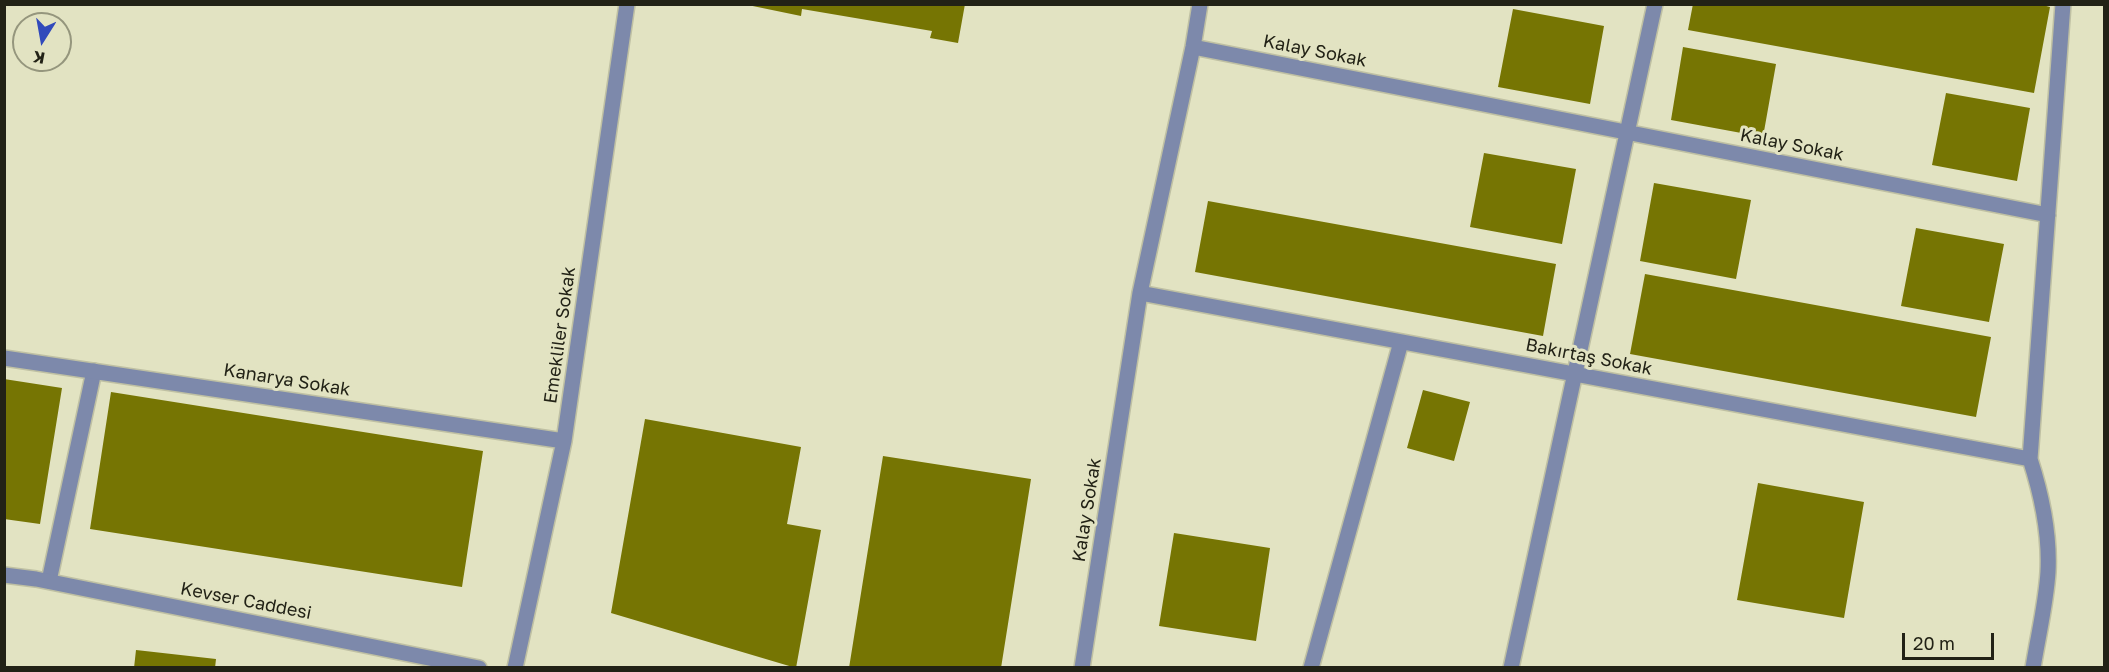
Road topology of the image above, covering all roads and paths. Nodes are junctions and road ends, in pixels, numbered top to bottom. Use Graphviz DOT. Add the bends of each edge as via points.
graph roads {
  1 [pos="627,4"];
  2 [pos="1200,4"];
  3 [pos="1655,4"];
  4 [pos="2063,4"];
  5 [pos="1193,47"];
  6 [pos="1628,132"];
  7 [pos="2048,215"];
  8 [pos="1140,293"];
  9 [pos="1401,342"];
  10 [pos="4,358"];
  11 [pos="94,371"];
  12 [pos="1575,375"];
  13 [pos="564,441"];
  14 [pos="2030,459"];
  15 [pos="4,575"];
  16 [pos="49,581"];
  17 [pos="479,668"];
  18 [pos="515,668"];
  19 [pos="1082,668"];
  20 [pos="1311,668"];
  21 [pos="1511,668"];
  22 [pos="2033,668"];
  1 -- 13 [label="street, Emekliler Sokak"];
  2 -- 5 [label="street"];
  3 -- 6 [label="street"];
  4 -- 7 [label="street"];
  5 -- 6 [label="street, Kalay Sokak"];
  5 -- 8 [label="street, Kalay Sokak"];
  6 -- 7 [label="street, Kalay Sokak"];
  6 -- 12 [label="street"];
  7 -- 14 [label="street"];
  8 -- 9 [label="street, Bakırtaş Sokak"];
  8 -- 19 [label="street, Kalay Sokak"];
  9 -- 12 [label="street, Bakırtaş Sokak"];
  9 -- 20 [label="street"];
  10 -- 11 [label="street, Kanarya Sokak"];
  11 -- 13 [label="street, Kanarya Sokak"];
  11 -- 16 [label="street"];
  12 -- 14 [label="street, Bakırtaş Sokak"];
  12 -- 21 [label="street"];
  13 -- 18 [label="street, Emekliler Sokak"];
  14 -- 22 [label="street" via="2045,515 2048,562"];
  15 -- 16 [label="street, Kevser Caddesi"];
  16 -- 17 [label="street, Kevser Caddesi"];
}
